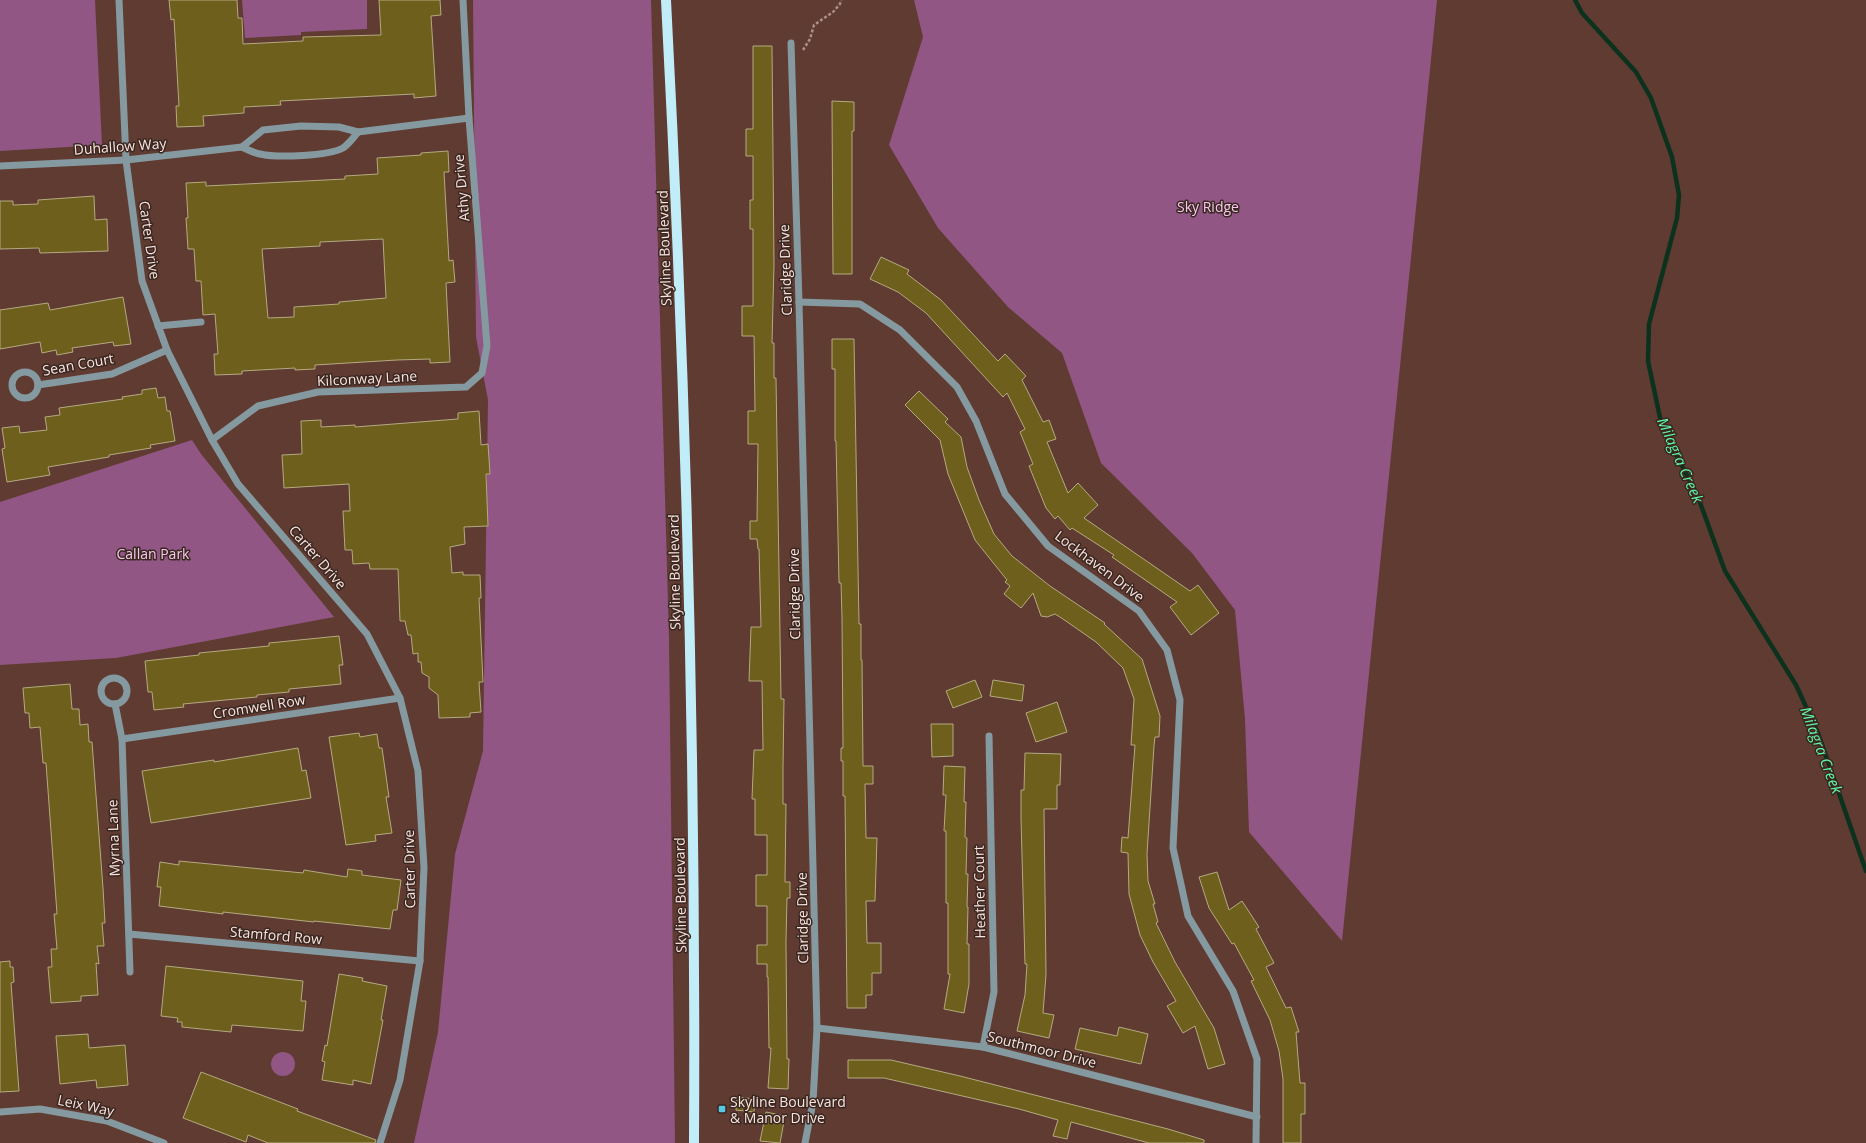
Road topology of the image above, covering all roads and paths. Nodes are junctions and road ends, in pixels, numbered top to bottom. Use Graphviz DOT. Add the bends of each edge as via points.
graph roads {
  1 [pos="119,0"];
  2 [pos="463,0"];
  3 [pos="666,0"];
  4 [pos="841,0"];
  5 [pos="791,43"];
  6 [pos="792,54"];
  7 [pos="469,118"];
  8 [pos="358,132"];
  9 [pos="242,148"];
  10 [pos="126,160"];
  11 [pos="0,166"];
  12 [pos="800,302"];
  13 [pos="201,322"];
  14 [pos="158,326"];
  15 [pos="167,350"];
  16 [pos="482,374"];
  17 [pos="38,385"];
  18 [pos="212,440"];
  19 [pos="400,698"];
  20 [pos="114,704"];
  21 [pos="989,736"];
  22 [pos="122,740"];
  23 [pos="129,934"];
  24 [pos="420,962"];
  25 [pos="130,972"];
  26 [pos="817,1028"];
  27 [pos="983,1047"];
  28 [pos="0,1112"];
  29 [pos="1257,1117"];
  30 [pos="164,1143"];
  31 [pos="380,1143"];
  32 [pos="694,1143"];
  33 [pos="805,1143"];
  34 [pos="1256,1143"];
  1 -- 10 [label="street, Carter Drive"];
  2 -- 7 [label="street, Athy Drive"];
  3 -- 32 [label="main road, Skyline Boulevard" via="686,475 695,939"];
  4 -- 6 [label="path" via="833,12 814,25 803,50"];
  5 -- 6 [label="street, Claridge Drive"];
  6 -- 12 [label="street, Claridge Drive"];
  7 -- 8 [label="street"];
  7 -- 16 [label="street, Athy Drive" via="487,346"];
  8 -- 9 [label="street" via="339,127 301,126 263,130"];
  8 -- 9 [label="street, Duhallow Way" via="345,147 335,152 289,156 260,154"];
  9 -- 10 [label="street, Duhallow Way"];
  10 -- 11 [label="street, Duhallow Way"];
  10 -- 14 [label="street, Carter Drive" via="142,281"];
  12 -- 26 [label="street, Claridge Drive"];
  12 -- 29 [label="street, Lockhaven Drive" via="860,304 900,330 957,387 976,422 1005,494 1048,546 1139,611 1167,650 1180,700 1173,848 1188,916 1233,991 1257,1059"];
  13 -- 14 [label="street"];
  14 -- 15 [label="street, Carter Drive"];
  15 -- 17 [label="street, Sean Court" via="112,374"];
  15 -- 18 [label="street, Carter Drive"];
  16 -- 18 [label="street, Kilconway Lane" via="466,387 318,392 258,406"];
  18 -- 19 [label="street, Carter Drive" via="238,484 367,634"];
  19 -- 22 [label="street, Cromwell Row"];
  19 -- 24 [label="street, Carter Drive" via="418,771 424,867"];
  20 -- 22 [label="street, Myrna Lane"];
  21 -- 27 [label="street, Heather Court" via="994,992"];
  22 -- 23 [label="street, Myrna Lane"];
  23 -- 24 [label="street, Stamford Row"];
  23 -- 25 [label="street, Myrna Lane"];
  24 -- 31 [label="street, Carter Drive" via="400,1080"];
  26 -- 27 [label="street, Southmoor Drive"];
  26 -- 33 [label="street, Claridge Drive" via="813,1102"];
  27 -- 29 [label="street, Southmoor Drive"];
  28 -- 30 [label="street, Leix Way" via="40,1109 107,1121"];
  29 -- 34 [label="street, Lockhaven Drive"];
}
